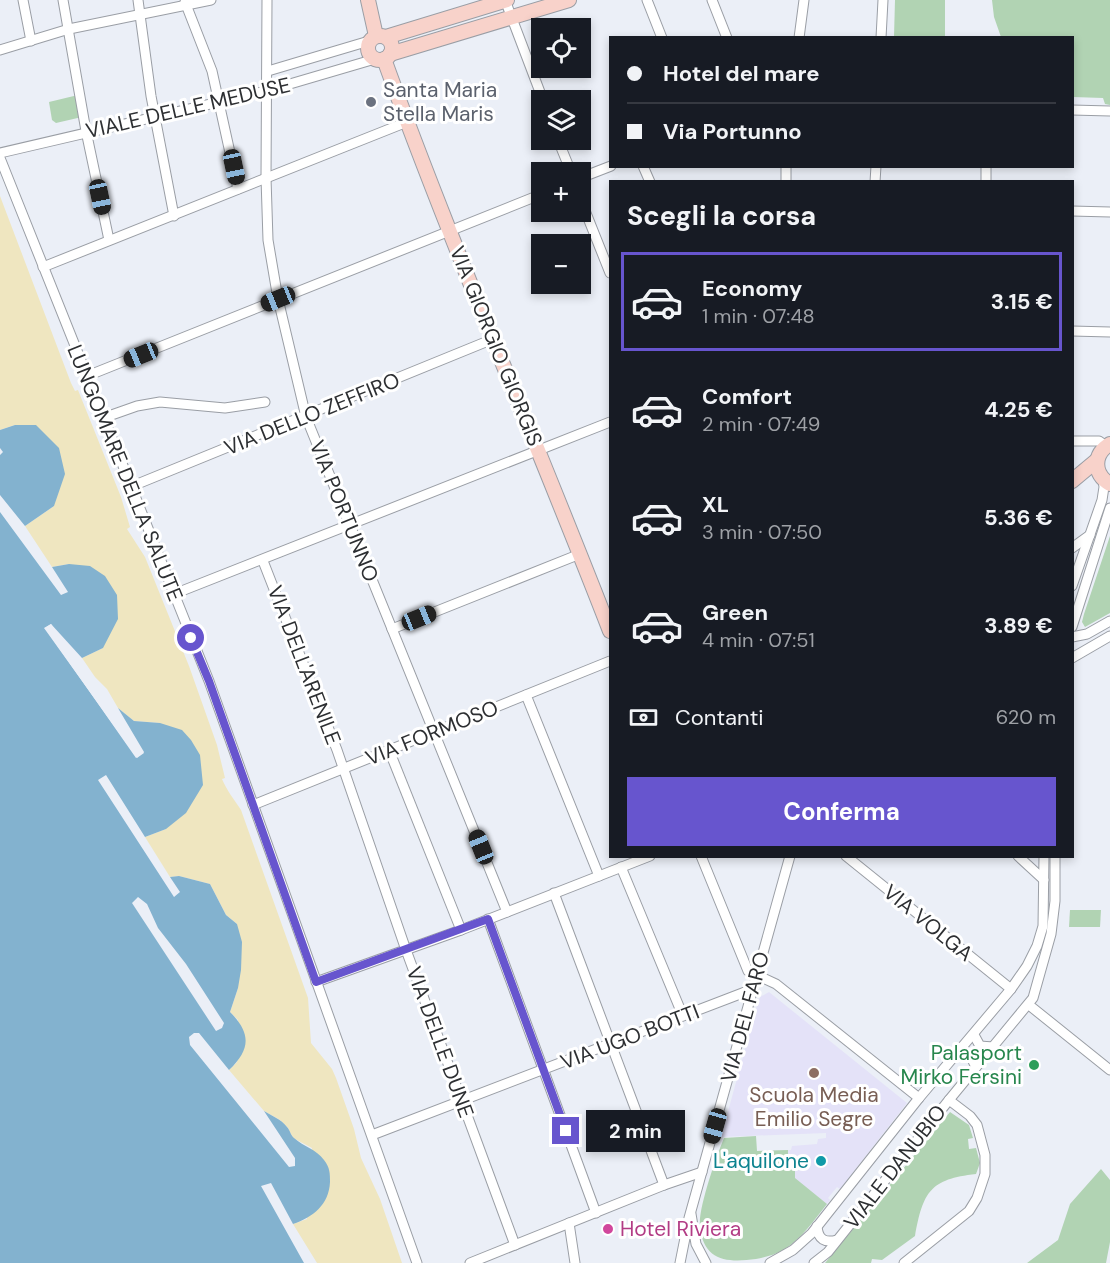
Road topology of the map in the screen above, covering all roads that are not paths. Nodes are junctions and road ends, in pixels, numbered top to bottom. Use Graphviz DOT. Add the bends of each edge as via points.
graph roads {
  1 [pos="22,0"];
  2 [pos="63,0"];
  3 [pos="138,0"];
  4 [pos="211,0"];
  5 [pos="267,0"];
  6 [pos="368,0"];
  7 [pos="506,0"];
  8 [pos="568,0"];
  9 [pos="647,0"];
  10 [pos="712,0"];
  11 [pos="804,0"];
  12 [pos="883,0"];
  13 [pos="185,3"];
  14 [pos="140,15"];
  15 [pos="512,18"];
  16 [pos="69,29"];
  17 [pos="661,36"];
  18 [pos="726,36"];
  19 [pos="799,36"];
  20 [pos="881,36"];
  21 [pos="377,38"];
  22 [pos="31,41"];
  23 [pos="0,50"];
  24 [pos="383,57"];
  25 [pos="268,71"];
  26 [pos="539,90"];
  27 [pos="267,91"];
  28 [pos="219,102"];
  29 [pos="1074,110"];
  30 [pos="1110,111"];
  31 [pos="154,116"];
  32 [pos="407,122"];
  33 [pos="86,131"];
  34 [pos="0,153"];
  35 [pos="0,158"];
  36 [pos="609,167"];
  37 [pos="591,174"];
  38 [pos="266,178"];
  39 [pos="238,189"];
  40 [pos="531,198"];
  41 [pos="1074,211"];
  42 [pos="1110,212"];
  43 [pos="174,216"];
  44 [pos="590,222"];
  45 [pos="449,232"];
  46 [pos="109,240"];
  47 [pos="43,267"];
  48 [pos="609,270"];
  49 [pos="278,299"];
  50 [pos="1074,331"];
  51 [pos="1110,332"];
  52 [pos="493,339"];
  53 [pos="87,376"];
  54 [pos="264,402"];
  55 [pos="103,417"];
  56 [pos="306,417"];
  57 [pos="609,422"];
  58 [pos="1074,441"];
  59 [pos="1109,444"];
  60 [pos="539,450"];
  61 [pos="1096,461"];
  62 [pos="1074,480"];
  63 [pos="1105,480"];
  64 [pos="1074,482"];
  65 [pos="130,487"];
  66 [pos="1110,508"];
  67 [pos="350,525"];
  68 [pos="1090,535"];
  69 [pos="1074,547"];
  70 [pos="580,554"];
  71 [pos="263,561"];
  72 [pos="1074,580"];
  73 [pos="174,594"];
  74 [pos="1074,621"];
  75 [pos="1110,621"];
  76 [pos="609,628"];
  77 [pos="392,629"];
  78 [pos="1110,636"];
  79 [pos="1074,637"];
  80 [pos="1074,657"];
  81 [pos="609,661"];
  82 [pos="526,695"];
  83 [pos="434,733"];
  84 [pos="389,750"];
  85 [pos="344,769"];
  86 [pos="253,805"];
  87 [pos="645,858"];
  88 [pos="702,858"];
  89 [pos="789,858"];
  90 [pos="848,858"];
  91 [pos="1020,858"];
  92 [pos="1044,858"];
  93 [pos="1056,858"];
  94 [pos="621,867"];
  95 [pos="599,876"];
  96 [pos="1044,880"];
  97 [pos="554,893"];
  98 [pos="507,912"];
  99 [pos="488,919"];
  100 [pos="461,930"];
  101 [pos="406,950"];
  102 [pos="757,976"];
  103 [pos="1021,976"];
  104 [pos="316,982"];
  105 [pos="1039,982"];
  106 [pos="753,989"];
  107 [pos="1011,989"];
  108 [pos="1029,1005"];
  109 [pos="683,1016"];
  110 [pos="974,1035"];
  111 [pos="612,1043"];
  112 [pos="993,1047"];
  113 [pos="958,1053"];
  114 [pos="976,1067"];
  115 [pos="1110,1070"];
  116 [pos="543,1071"];
  117 [pos="920,1098"];
  118 [pos="948,1100"];
  119 [pos="462,1101"];
  120 [pos="372,1135"];
  121 [pos="702,1172"];
  122 [pos="664,1185"];
  123 [pos="691,1211"];
  124 [pos="596,1213"];
  125 [pos="569,1223"];
  126 [pos="817,1226"];
  127 [pos="837,1240"];
  128 [pos="515,1245"];
  129 [pos="417,1263"];
  130 [pos="470,1263"];
  131 [pos="575,1263"];
  132 [pos="680,1263"];
  133 [pos="706,1263"];
  134 [pos="771,1263"];
  135 [pos="814,1263"];
  136 [pos="904,1263"];
  1 -- 22 [label="street"];
  2 -- 16 [label="street"];
  3 -- 14 [label="street"];
  4 -- 13 [label="street"];
  5 -- 25 [label="street, VIA PORTUNNO"];
  6 -- 21 [label="street"];
  7 -- 15 [label="street"];
  7 -- 21 [label="street, VIALE DELLE MEDUSE"];
  8 -- 15 [label="street, VIALE DELLE MEDUSE"];
  9 -- 17 [label="street"];
  10 -- 18 [label="street"];
  11 -- 19 [label="street"];
  12 -- 20 [label="street"];
  13 -- 14 [label="street"];
  13 -- 28 [label="street"];
  14 -- 16 [label="street"];
  14 -- 31 [label="street"];
  15 -- 24 [label="street, VIALE DELLE MEDUSE"];
  15 -- 26 [label="street"];
  16 -- 22 [label="street"];
  16 -- 33 [label="street"];
  21 -- 24 [label="street" via="391,44"];
  21 -- 24 [label="street" via="368,51"];
  21 -- 25 [label="street, VIALE DELLE MEDUSE"];
  22 -- 23 [label="street"];
  24 -- 27 [label="street, VIALE DELLE MEDUSE"];
  24 -- 32 [label="street, VIA GIORGIO GIORGIS"];
  25 -- 27 [label="street, VIA PORTUNNO"];
  27 -- 28 [label="street, VIALE DELLE MEDUSE"];
  27 -- 38 [label="street, VIA PORTUNNO"];
  28 -- 31 [label="street, VIALE DELLE MEDUSE"];
  28 -- 39 [label="street"];
  29 -- 30 [label="street"];
  31 -- 33 [label="street, VIALE DELLE MEDUSE"];
  31 -- 43 [label="street"];
  32 -- 38 [label="street"];
  32 -- 45 [label="street, VIA GIORGIO GIORGIS"];
  33 -- 34 [label="street, VIALE DELLE MEDUSE"];
  33 -- 46 [label="street"];
  35 -- 47 [label="street, LUNGOMARE DELLA SALUTE"];
  36 -- 37 [label="street"];
  38 -- 39 [label="street"];
  38 -- 49 [label="street, VIA PORTUNNO" via="268,245"];
  39 -- 43 [label="street"];
  40 -- 45 [label="street"];
  41 -- 42 [label="street"];
  43 -- 46 [label="street"];
  44 -- 48 [label="street"];
  45 -- 49 [label="street"];
  45 -- 52 [label="street, VIA GIORGIO GIORGIS"];
  46 -- 47 [label="street"];
  47 -- 53 [label="street, LUNGOMARE DELLA SALUTE"];
  49 -- 53 [label="street"];
  49 -- 56 [label="street, VIA PORTUNNO"];
  50 -- 51 [label="street"];
  52 -- 56 [label="street, VIA DELLO ZEFFIRO"];
  52 -- 60 [label="street, VIA GIORGIO GIORGIS"];
  53 -- 55 [label="street, LUNGOMARE DELLA SALUTE"];
  54 -- 55 [label="street" via="225,408 160,402"];
  55 -- 65 [label="street, LUNGOMARE DELLA SALUTE"];
  56 -- 65 [label="street, VIA DELLO ZEFFIRO"];
  56 -- 67 [label="street, VIA PORTUNNO"];
  57 -- 60 [label="street"];
  58 -- 59 [label="street"];
  59 -- 61 [label="street"];
  60 -- 67 [label="street"];
  60 -- 70 [label="street, VIA GIORGIO GIORGIS"];
  61 -- 62 [label="street"];
  61 -- 63 [label="street"];
  63 -- 64 [label="street"];
  63 -- 68 [label="street"];
  65 -- 73 [label="street, LUNGOMARE DELLA SALUTE"];
  66 -- 74 [label="street"];
  67 -- 71 [label="street"];
  67 -- 77 [label="street, VIA PORTUNNO"];
  68 -- 69 [label="street"];
  68 -- 72 [label="street"];
  70 -- 76 [label="street, VIA GIORGIO GIORGIS"];
  70 -- 77 [label="street"];
  71 -- 73 [label="street"];
  71 -- 85 [label="street, VIA DELL'ARENILE"];
  73 -- 86 [label="street, LUNGOMARE DELLA SALUTE"];
  75 -- 79 [label="street"];
  77 -- 83 [label="street, VIA PORTUNNO"];
  78 -- 80 [label="street"];
  81 -- 82 [label="street, VIA FORMOSO"];
  82 -- 83 [label="street, VIA FORMOSO"];
  82 -- 95 [label="street"];
  83 -- 84 [label="street, VIA FORMOSO"];
  83 -- 98 [label="street, VIA PORTUNNO"];
  84 -- 85 [label="street, VIA FORMOSO"];
  84 -- 100 [label="street"];
  85 -- 86 [label="street, VIA FORMOSO"];
  85 -- 101 [label="street, VIA DELLE DUNE"];
  86 -- 104 [label="street, LUNGOMARE DELLA SALUTE"];
  87 -- 94 [label="street"];
  88 -- 102 [label="street" via="745,966"];
  89 -- 102 [label="street, VIA DEL FARO"];
  90 -- 107 [label="street, VIA VOLGA"];
  91 -- 96 [label="street"];
  92 -- 96 [label="street, VIALE DANUBIO"];
  93 -- 105 [label="street, VIALE DANUBIO" via="1052,925"];
  94 -- 95 [label="street"];
  94 -- 109 [label="street"];
  95 -- 97 [label="street"];
  96 -- 103 [label="street, VIALE DANUBIO" via="1041,935"];
  97 -- 98 [label="street"];
  97 -- 111 [label="street"];
  98 -- 99 [label="street"];
  99 -- 100 [label="street"];
  99 -- 116 [label="street"];
  100 -- 101 [label="street"];
  101 -- 104 [label="street"];
  101 -- 119 [label="street, VIA DELLE DUNE"];
  102 -- 106 [label="street, VIA DEL FARO"];
  102 -- 117 [label="street" via="776,984"];
  103 -- 105 [label="street" via="1033,974"];
  103 -- 107 [label="street, VIALE DANUBIO"];
  104 -- 120 [label="street, LUNGOMARE DELLA SALUTE"];
  105 -- 108 [label="street, VIALE DANUBIO"];
  106 -- 109 [label="street, VIA UGO BOTTI"];
  106 -- 121 [label="street, VIA DEL FARO"];
  107 -- 110 [label="street, VIALE DANUBIO"];
  108 -- 112 [label="street, VIALE DANUBIO"];
  108 -- 115 [label="street"];
  109 -- 111 [label="street, VIA UGO BOTTI"];
  110 -- 112 [label="street" via="980,1046"];
  110 -- 113 [label="street, VIALE DANUBIO"];
  111 -- 116 [label="street, VIA UGO BOTTI"];
  111 -- 122 [label="street"];
  112 -- 114 [label="street, VIALE DANUBIO"];
  113 -- 114 [label="street" via="970,1056"];
  113 -- 117 [label="street, VIALE DANUBIO"];
  114 -- 118 [label="street, VIALE DANUBIO"];
  116 -- 119 [label="street, VIA UGO BOTTI"];
  116 -- 124 [label="street"];
  117 -- 126 [label="street, VIALE DANUBIO"];
  118 -- 127 [label="street, VIALE DANUBIO"];
  118 -- 136 [label="street" via="977,1125 986,1155 985,1174 969,1210"];
  119 -- 120 [label="street, VIA UGO BOTTI"];
  119 -- 128 [label="street, VIA DELLE DUNE"];
  120 -- 129 [label="street, LUNGOMARE DELLA SALUTE"];
  121 -- 122 [label="street"];
  121 -- 123 [label="street, VIA DEL FARO"];
  122 -- 124 [label="street"];
  123 -- 132 [label="street, VIA DEL FARO"];
  123 -- 133 [label="street" via="696,1244"];
  124 -- 125 [label="street"];
  125 -- 128 [label="street"];
  125 -- 131 [label="street"];
  126 -- 127 [label="street, VIALE DANUBIO" via="822,1240"];
  126 -- 134 [label="street, VIALE DANUBIO" via="793,1250"];
  127 -- 135 [label="street, VIALE DANUBIO"];
  128 -- 130 [label="street"];
}
